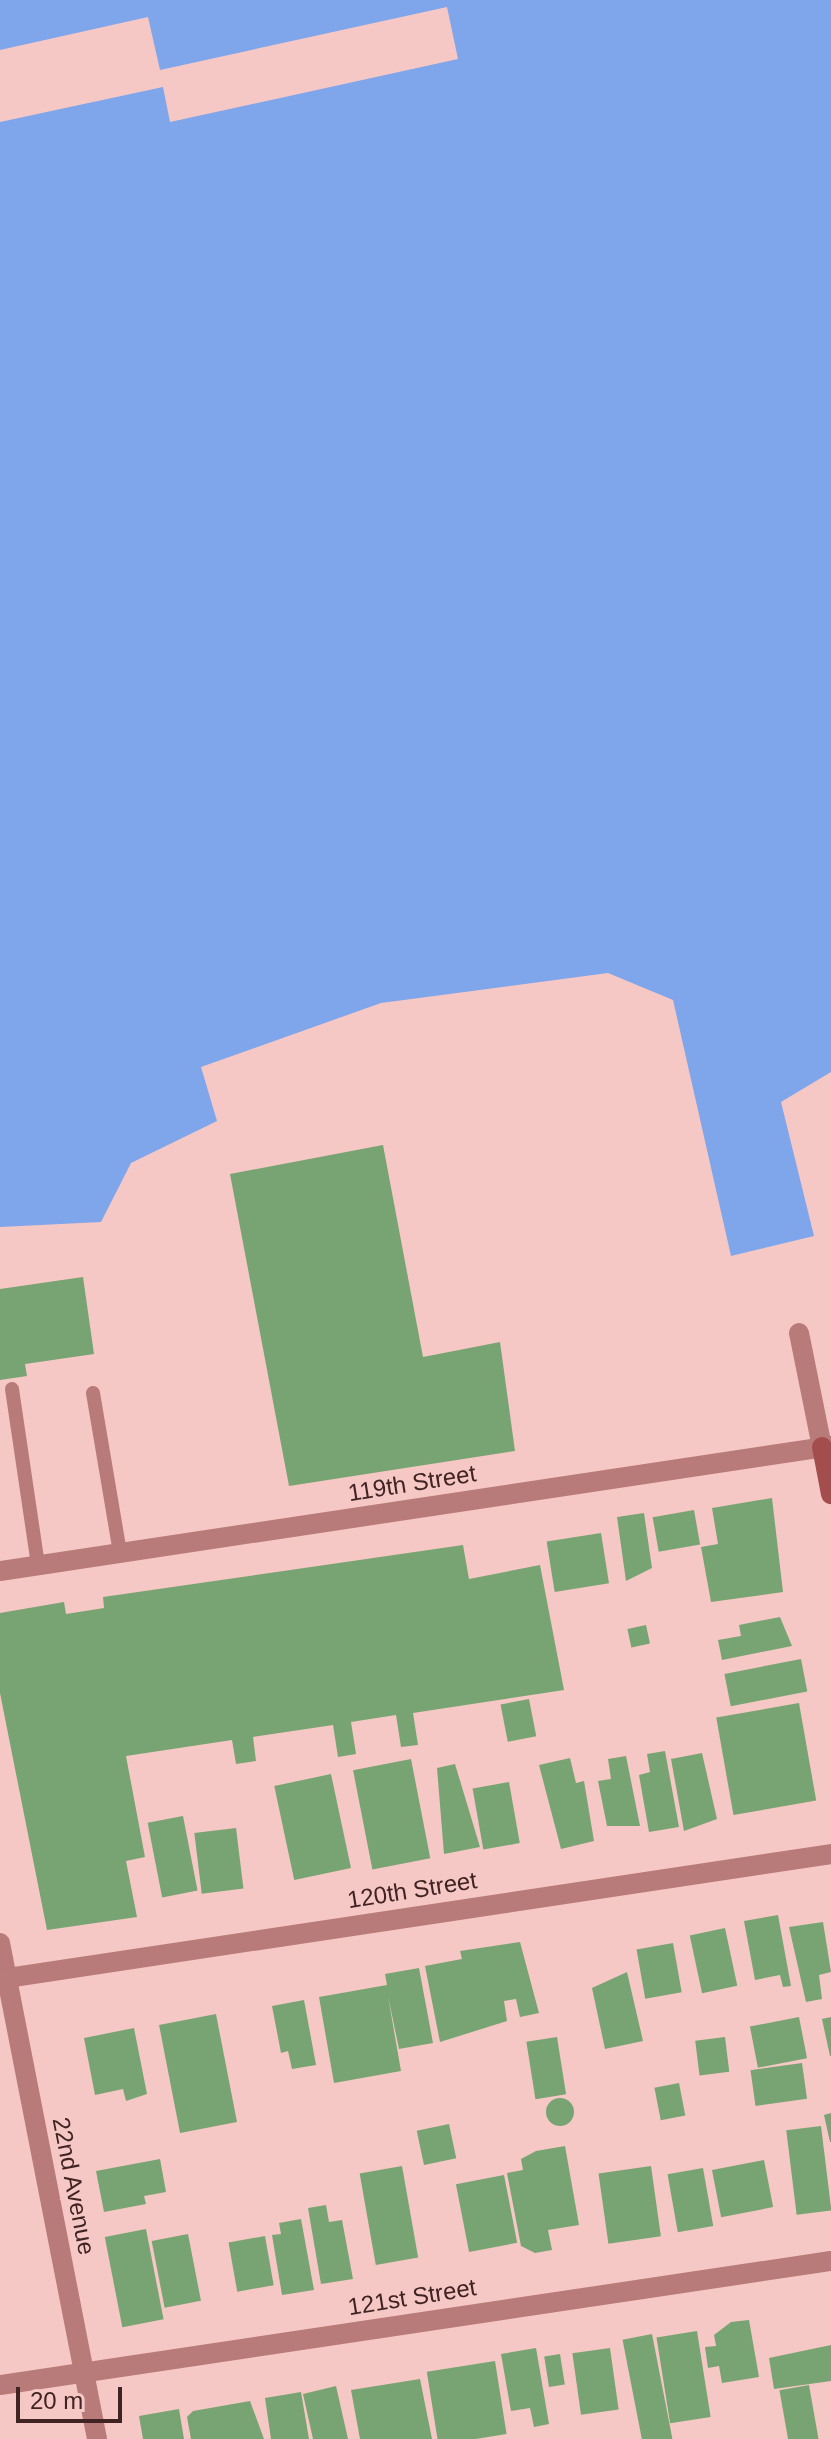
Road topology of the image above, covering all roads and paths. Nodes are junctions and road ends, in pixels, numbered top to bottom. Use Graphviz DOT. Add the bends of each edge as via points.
graph roads {
  1 [pos="799,1333"];
  2 [pos="12,1389"];
  3 [pos="93,1393"];
  4 [pos="826,1447"];
  5 [pos="831,1494"];
  6 [pos="120,1553"];
  7 [pos="38,1565"];
  8 [pos="0,1571"];
  9 [pos="831,1854"];
  10 [pos="0,1943"];
  11 [pos="3,1978"];
  12 [pos="831,2261"];
  13 [pos="84,2373"];
  14 [pos="0,2385"];
  15 [pos="97,2439"];
  1 -- 4 [label="street"];
  2 -- 7 [label="lane"];
  3 -- 6 [label="lane"];
  4 -- 5 [label="street"];
  4 -- 6 [label="street, 119th Street"];
  6 -- 7 [label="street, 119th Street"];
  7 -- 8 [label="street, 119th Street"];
  9 -- 11 [label="street, 120th Street"];
  10 -- 11 [label="street, 22nd Avenue"];
  11 -- 13 [label="street, 22nd Avenue"];
  12 -- 13 [label="street, 121st Street"];
  13 -- 14 [label="street, 121st Street"];
  13 -- 15 [label="street, 22nd Avenue"];
}
